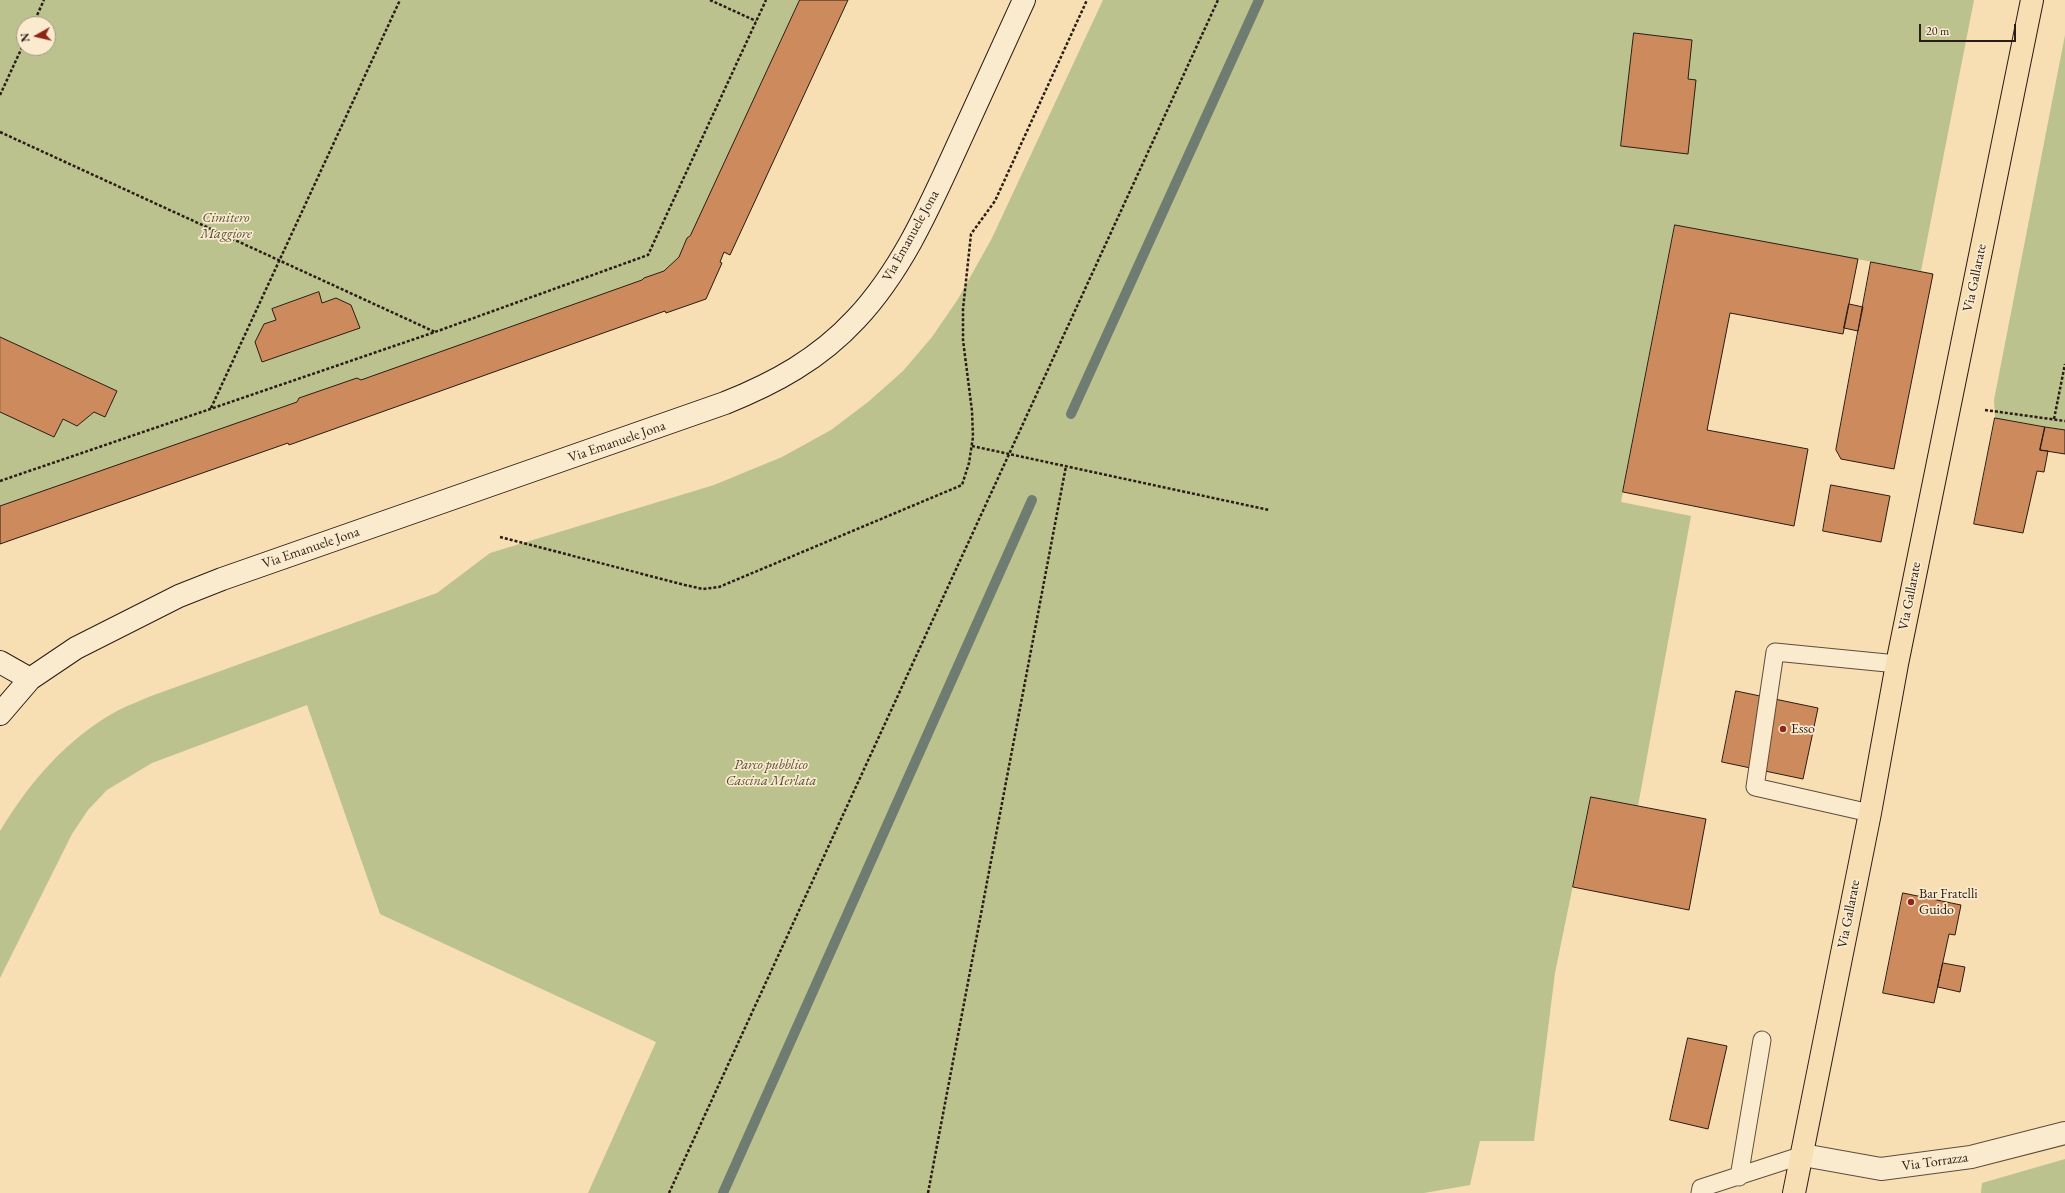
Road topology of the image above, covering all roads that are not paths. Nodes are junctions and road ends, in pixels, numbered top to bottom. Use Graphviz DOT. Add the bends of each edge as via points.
graph roads {
  1 [pos="1024,0"];
  2 [pos="2032,0"];
  3 [pos="0,662"];
  4 [pos="1897,664"];
  5 [pos="30,679"];
  6 [pos="0,714"];
  7 [pos="1870,812"];
  8 [pos="1762,1040"];
  9 [pos="2065,1133"];
  10 [pos="1803,1155"];
  11 [pos="1739,1177"];
  12 [pos="1700,1193"];
  13 [pos="1794,1193"];
  1 -- 5 [label="street, Via Emanuele Jona" via="927,211 905,253 856,320 799,368 725,403 179,596 76,648"];
  2 -- 4 [label="main road, Via Gallarate"];
  3 -- 5 [label="street"];
  4 -- 7 [label="main road, Via Gallarate"];
  4 -- 7 [label="lane" via="1775,652 1755,787"];
  5 -- 6 [label="street, Via Emanuele Jona"];
  7 -- 10 [label="main road, Via Gallarate"];
  8 -- 11 [label="lane"];
  9 -- 10 [label="street, Via Torrazza" via="1971,1157 1881,1169"];
  10 -- 11 [label="lane"];
  10 -- 13 [label="main road, Via Gallarate"];
  11 -- 12 [label="lane" via="1701,1188"];
}
